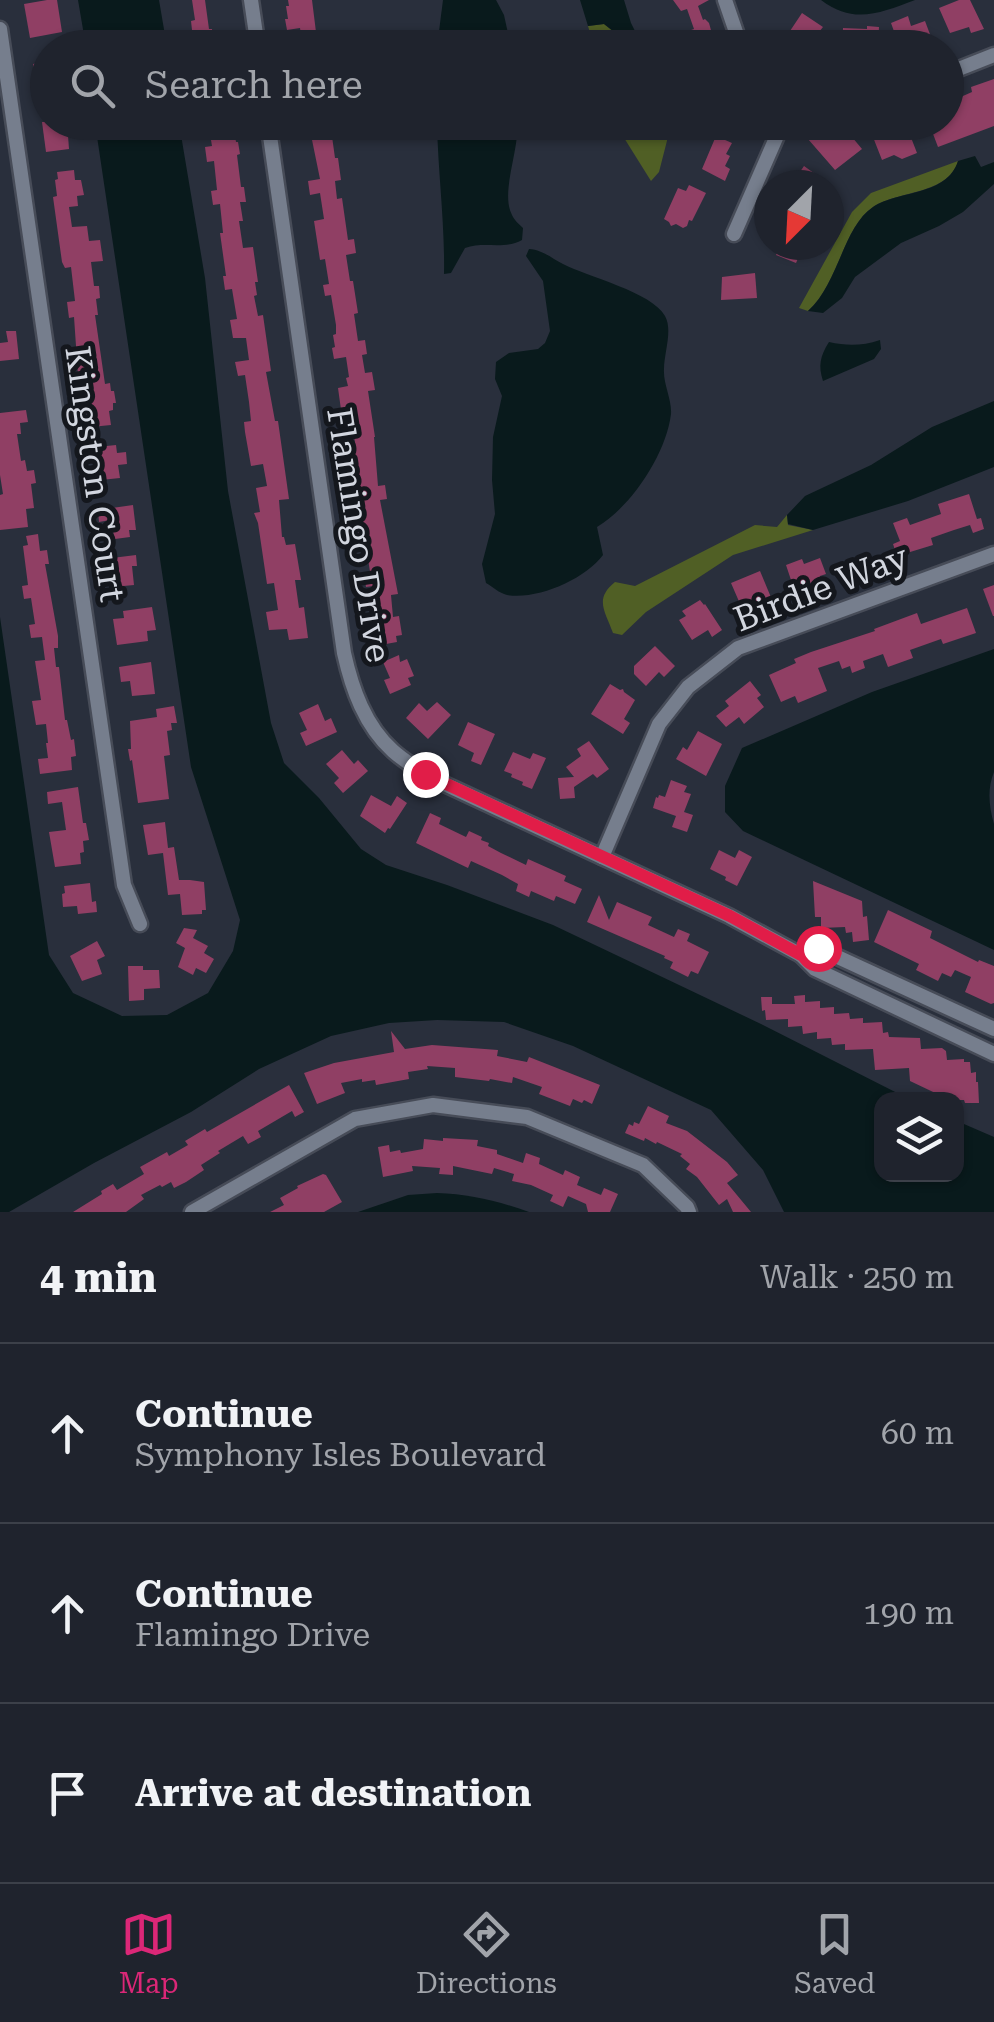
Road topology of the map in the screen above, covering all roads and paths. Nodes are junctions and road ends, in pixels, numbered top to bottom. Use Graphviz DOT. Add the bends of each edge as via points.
graph roads {
  1 [pos="251,0"];
  2 [pos="725,0"];
  3 [pos="0,29"];
  4 [pos="255,30"];
  5 [pos="735,30"];
  6 [pos="994,55"];
  7 [pos="964,67"];
  8 [pos="271,140"];
  9 [pos="775,140"];
  10 [pos="734,234"];
  11 [pos="994,554"];
  12 [pos="602,857"];
  13 [pos="140,924"];
  14 [pos="801,955"];
  15 [pos="994,1030"];
  16 [pos="994,1054"];
  17 [pos="192,1212"];
  18 [pos="689,1212"];
  1 -- 4 [label="street"];
  2 -- 5 [label="street"];
  3 -- 13 [label="street, Kingston Court" via="124,885"];
  6 -- 7 [label="street"];
  8 -- 12 [label="street, Flamingo Drive" via="352,690 392,750 425,774"];
  9 -- 10 [label="street"];
  11 -- 12 [label="street, Birdie Way" via="738,648 688,687 660,724"];
  12 -- 14 [label="street, Flamingo Drive"];
  14 -- 15 [label="street" via="818,948"];
  14 -- 16 [label="street, Flamingo Drive" via="815,969"];
  17 -- 18 [label="street" via="355,1119 433,1105 527,1117 626,1158"];
}
